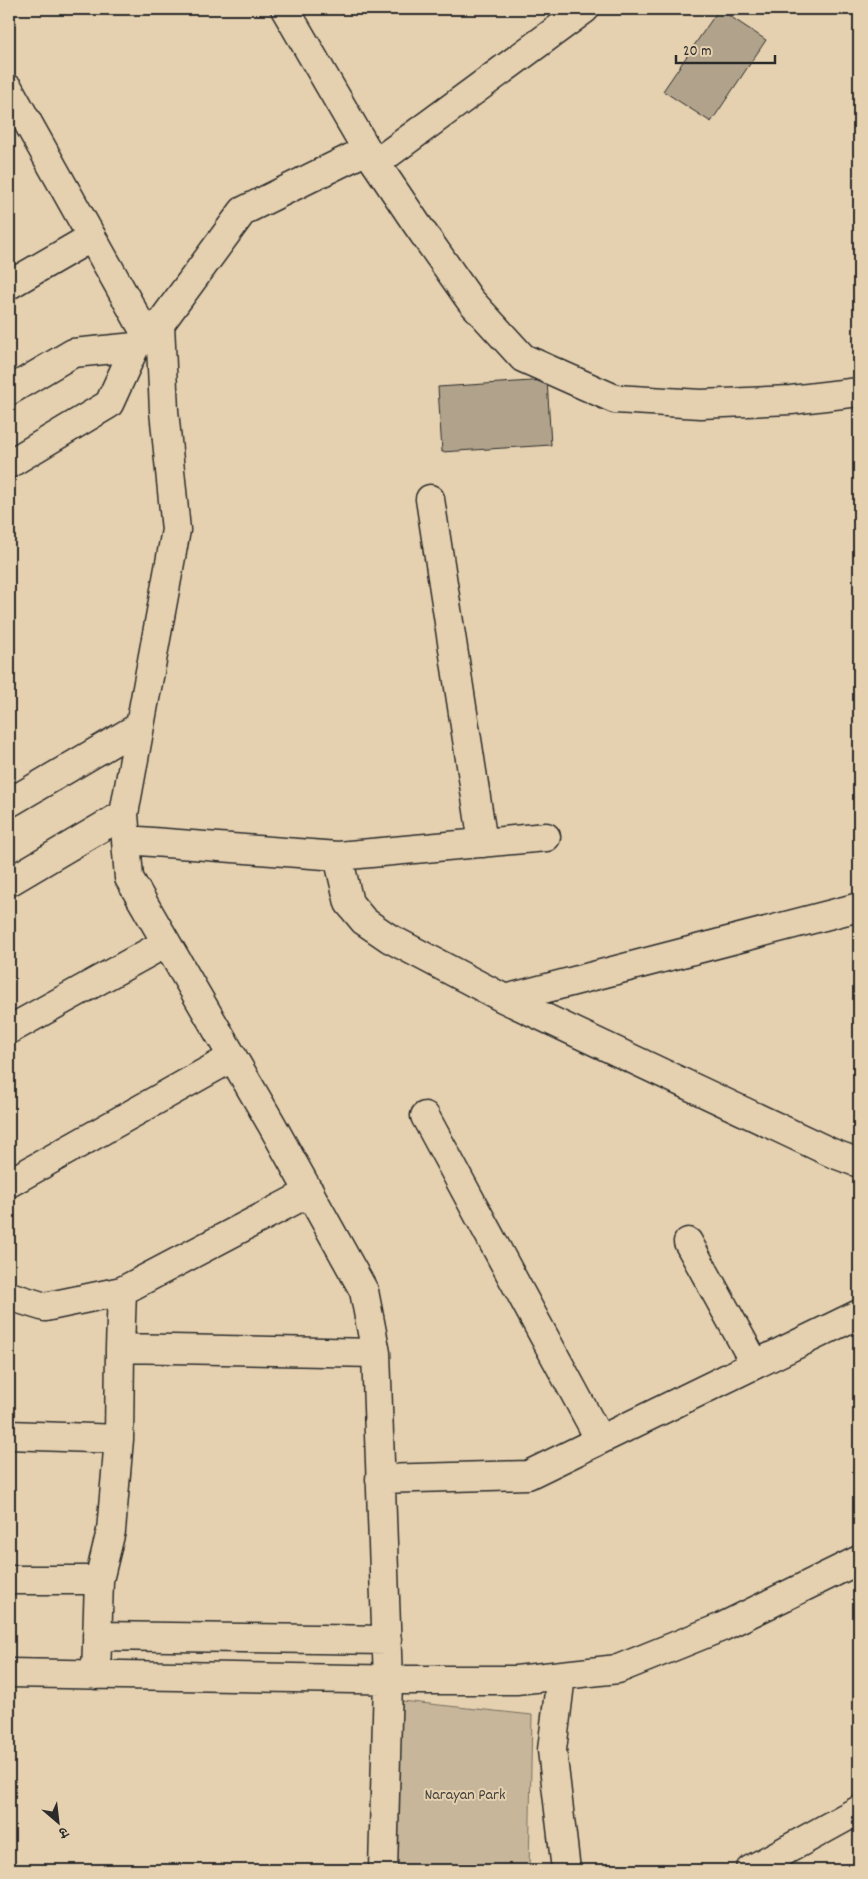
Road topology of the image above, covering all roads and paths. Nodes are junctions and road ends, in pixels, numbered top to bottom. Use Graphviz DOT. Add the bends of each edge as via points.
graph roads {
  1 [pos="285,9"];
  2 [pos="585,9"];
  3 [pos="9,89"];
  4 [pos="371,156"];
  5 [pos="92,238"];
  6 [pos="9,285"];
  7 [pos="147,336"];
  8 [pos="9,391"];
  9 [pos="859,392"];
  10 [pos="9,464"];
  11 [pos="430,499"];
  12 [pos="140,726"];
  13 [pos="9,804"];
  14 [pos="125,827"];
  15 [pos="546,837"];
  16 [pos="483,843"];
  17 [pos="338,856"];
  18 [pos="9,882"];
  19 [pos="859,907"];
  20 [pos="166,942"];
  21 [pos="505,999"];
  22 [pos="9,1030"];
  23 [pos="233,1057"];
  24 [pos="425,1116"];
  25 [pos="859,1163"];
  26 [pos="9,1183"];
  27 [pos="310,1192"];
  28 [pos="688,1242"];
  29 [pos="122,1291"];
  30 [pos="9,1296"];
  31 [pos="859,1314"];
  32 [pos="120,1348"];
  33 [pos="376,1353"];
  34 [pos="755,1364"];
  35 [pos="9,1435"];
  36 [pos="119,1439"];
  37 [pos="600,1440"];
  38 [pos="380,1479"];
  39 [pos="859,1560"];
  40 [pos="9,1580"];
  41 [pos="99,1580"];
  42 [pos="97,1636"];
  43 [pos="387,1640"];
  44 [pos="9,1673"];
  45 [pos="96,1675"];
  46 [pos="561,1675"];
  47 [pos="388,1680"];
  48 [pos="859,1810"];
  49 [pos="383,1870"];
  50 [pos="566,1870"];
  51 [pos="750,1870"];
  1 -- 4 [label="street"];
  2 -- 4 [label="street"];
  3 -- 5 [label="street"];
  4 -- 7 [label="street" via="243,211"];
  4 -- 9 [label="street" via="470,300 523,358 615,399 710,404 791,400"];
  5 -- 6 [label="street"];
  5 -- 7 [label="street"];
  7 -- 8 [label="street" via="73,353"];
  7 -- 10 [label="street" via="109,404"];
  7 -- 12 [label="street" via="164,411 176,530"];
  11 -- 16 [label="street"];
  12 -- 13 [label="street"];
  12 -- 14 [label="street"];
  14 -- 17 [label="street"];
  14 -- 18 [label="street"];
  14 -- 20 [label="street" via="130,878"];
  15 -- 16 [label="street"];
  16 -- 17 [label="street"];
  17 -- 21 [label="street" via="349,904 364,921 389,938"];
  19 -- 21 [label="street"];
  20 -- 22 [label="street"];
  20 -- 23 [label="street"];
  21 -- 25 [label="street"];
  23 -- 26 [label="street"];
  23 -- 27 [label="street"];
  24 -- 37 [label="street"];
  27 -- 29 [label="street"];
  27 -- 33 [label="street" via="364,1291"];
  28 -- 34 [label="street"];
  29 -- 30 [label="street" via="45,1307"];
  29 -- 32 [label="street"];
  31 -- 34 [label="street"];
  32 -- 33 [label="street"];
  32 -- 36 [label="street"];
  33 -- 38 [label="street"];
  34 -- 37 [label="street"];
  35 -- 36 [label="street"];
  36 -- 41 [label="street" via="111,1532"];
  37 -- 38 [label="street" via="528,1475"];
  38 -- 43 [label="street"];
  39 -- 46 [label="street" via="722,1627 618,1668"];
  40 -- 41 [label="street"];
  41 -- 42 [label="street"];
  42 -- 43 [label="street"];
  42 -- 45 [label="street"];
  43 -- 47 [label="street"];
  44 -- 45 [label="street"];
  45 -- 47 [label="street"];
  46 -- 47 [label="street" via="516,1680"];
  46 -- 50 [label="street" via="552,1750"];
  47 -- 49 [label="street"];
  48 -- 51 [label="street"];
}
